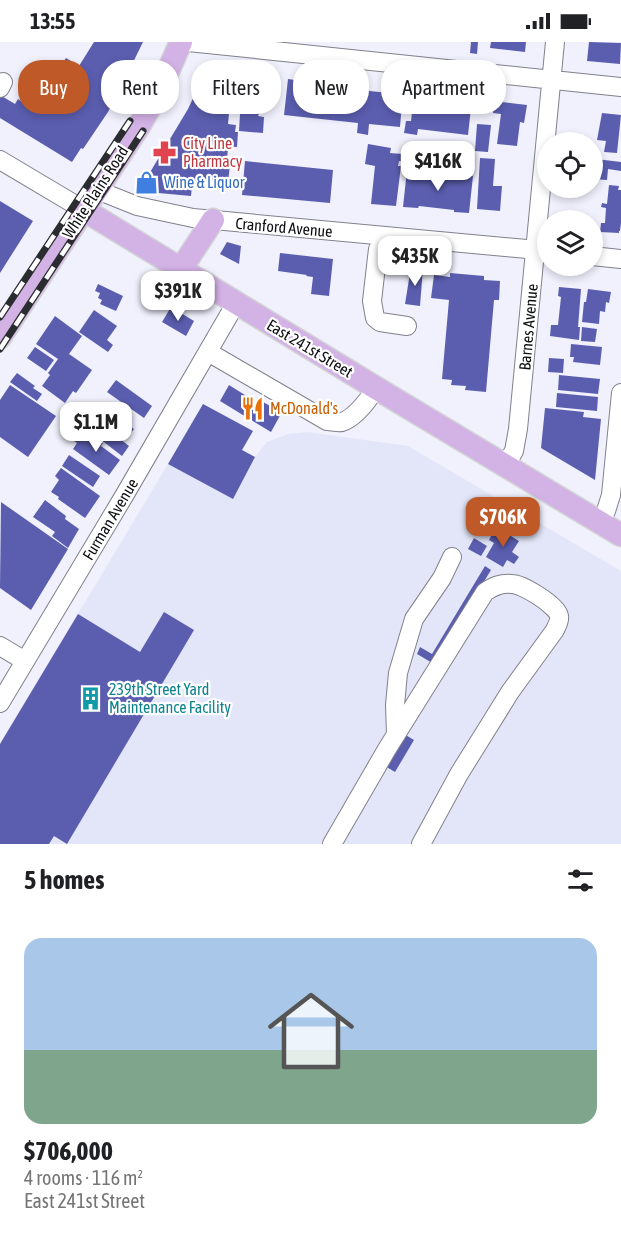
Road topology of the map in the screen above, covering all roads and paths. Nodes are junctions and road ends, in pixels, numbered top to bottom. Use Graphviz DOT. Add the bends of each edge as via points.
graph roads {
  1 [pos="181,42"];
  2 [pos="188,42"];
  3 [pos="555,42"];
  4 [pos="552,80"];
  5 [pos="621,87"];
  6 [pos="0,160"];
  7 [pos="97,190"];
  8 [pos="84,210"];
  9 [pos="544,210"];
  10 [pos="213,220"];
  11 [pos="378,249"];
  12 [pos="537,250"];
  13 [pos="603,257"];
  14 [pos="621,259"];
  15 [pos="181,269"];
  16 [pos="538,276"];
  17 [pos="236,303"];
  18 [pos="407,326"];
  19 [pos="0,337"];
  20 [pos="208,352"];
  21 [pos="376,388"];
  22 [pos="621,393"];
  23 [pos="505,466"];
  24 [pos="599,522"];
  25 [pos="621,535"];
  26 [pos="452,556"];
  27 [pos="0,646"];
  28 [pos="25,661"];
  29 [pos="0,703"];
  30 [pos="396,735"];
  31 [pos="332,844"];
  32 [pos="421,844"];
  1 -- 7 [label="main road, White Plains Road" via="161,87"];
  2 -- 4 [label="street"];
  3 -- 4 [label="street, Barnes Avenue"];
  4 -- 5 [label="street"];
  4 -- 9 [label="street, Barnes Avenue"];
  6 -- 8 [label="street, East 241st Street"];
  7 -- 8 [label="main road, White Plains Road"];
  7 -- 10 [label="street, Cranford Avenue" via="144,208"];
  8 -- 15 [label="main road, East 241st Street"];
  8 -- 19 [label="main road, White Plains Road"];
  10 -- 12 [label="street, Cranford Avenue"];
  10 -- 15 [label="main road"];
  11 -- 18 [label="street" via="372,301 375,318"];
  13 -- 14 [label="street"];
  15 -- 17 [label="main road, East 241st Street"];
  16 -- 23 [label="street, Barnes Avenue" via="517,437"];
  17 -- 20 [label="street, Furman Avenue"];
  17 -- 21 [label="main road, East 241st Street"];
  20 -- 21 [label="street" via="327,421 342,422 353,415"];
  20 -- 28 [label="street, Furman Avenue"];
  21 -- 23 [label="main road, East 241st Street"];
  22 -- 24 [label="street" via="610,495"];
  23 -- 24 [label="main road, East 241st Street"];
  24 -- 25 [label="main road, East 241st Street"];
  26 -- 30 [label="street" via="414,620 398,673"];
  27 -- 28 [label="street"];
  28 -- 29 [label="street, Furman Avenue"];
  30 -- 31 [label="street"];
  30 -- 32 [label="street" via="485,592 495,585 515,584 556,609 559,621 555,630 510,692"];
}
